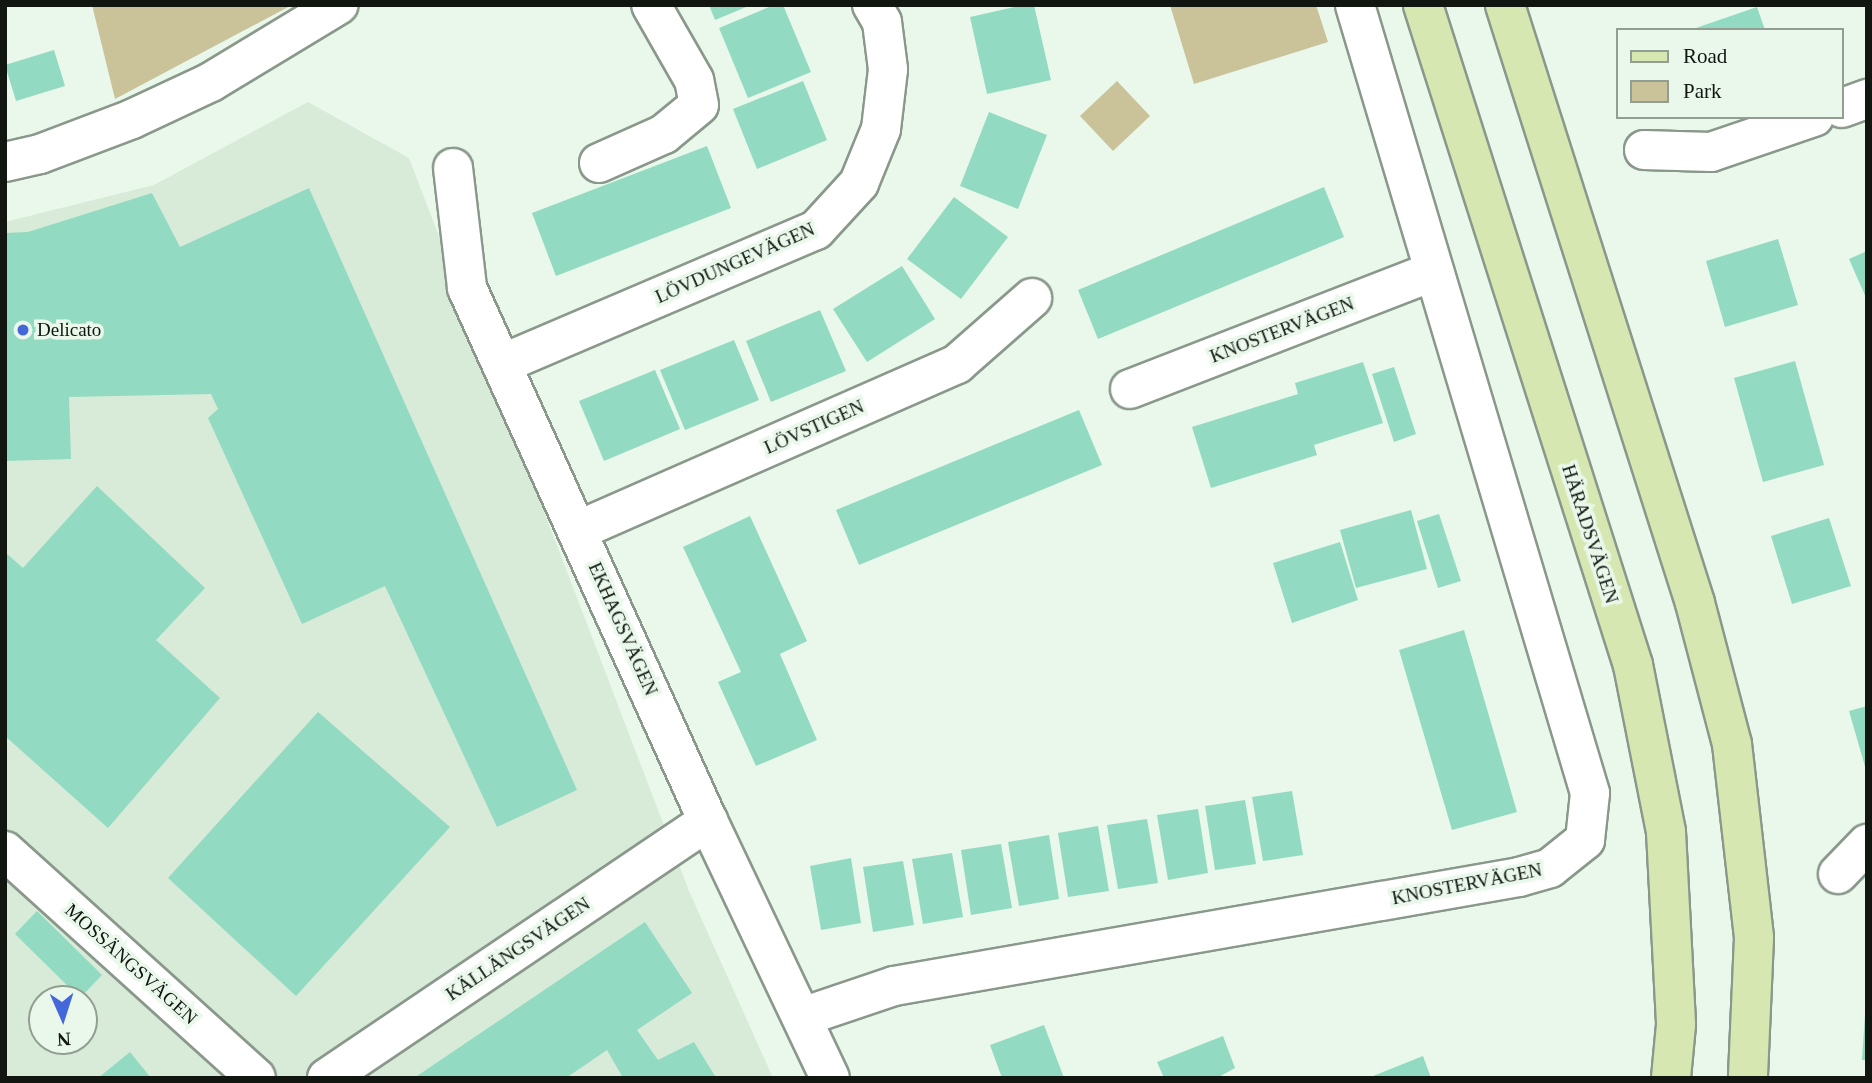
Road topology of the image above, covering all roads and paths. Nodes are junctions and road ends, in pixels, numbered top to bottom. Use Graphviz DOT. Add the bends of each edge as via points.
graph roads {
  1 [pos="338,5"];
  2 [pos="651,5"];
  3 [pos="872,5"];
  4 [pos="1355,5"];
  5 [pos="1423,5"];
  6 [pos="1506,5"];
  7 [pos="1867,99"];
  8 [pos="1844,107"];
  9 [pos="1808,119"];
  10 [pos="1644,150"];
  11 [pos="5,162"];
  12 [pos="599,163"];
  13 [pos="453,169"];
  14 [pos="1434,271"];
  15 [pos="1032,298"];
  16 [pos="504,363"];
  17 [pos="1130,389"];
  18 [pos="579,530"];
  19 [pos="708,821"];
  20 [pos="1867,844"];
  21 [pos="5,851"];
  22 [pos="1838,874"];
  23 [pos="802,1017"];
  24 [pos="256,1078"];
  25 [pos="327,1078"];
  26 [pos="830,1078"];
  27 [pos="1671,1078"];
  28 [pos="1748,1078"];
  1 -- 11 [label="street" via="200,88 132,120"];
  2 -- 12 [label="street" via="694,80 699,105 664,134"];
  3 -- 16 [label="street, LÖVDUNGEVÄGEN" via="882,22 888,69 881,129 859,183 816,230"];
  4 -- 14 [label="street, KNOSTERVÄGEN"];
  5 -- 27 [label="main road, HÄRADSVÄGEN" via="1633,665 1665,832 1676,1025"];
  6 -- 28 [label="main road" via="1691,591 1732,744 1754,939"];
  7 -- 8 [label="street"];
  9 -- 10 [label="street" via="1711,152"];
  13 -- 16 [label="street, EKHAGSVÄGEN" via="467,288"];
  14 -- 17 [label="street, KNOSTERVÄGEN"];
  14 -- 23 [label="street, KNOSTERVÄGEN" via="1590,793 1585,841 1550,868 1520,877 894,986"];
  15 -- 18 [label="street, LÖVSTIGEN" via="957,364"];
  16 -- 18 [label="street, EKHAGSVÄGEN"];
  18 -- 19 [label="street, EKHAGSVÄGEN"];
  19 -- 23 [label="street, EKHAGSVÄGEN"];
  19 -- 25 [label="street, KÄLLÄNGSVÄGEN"];
  20 -- 22 [label="street"];
  21 -- 24 [label="street, MOSSÄNGSVÄGEN"];
  23 -- 26 [label="street, EKHAGSVÄGEN"];
}
